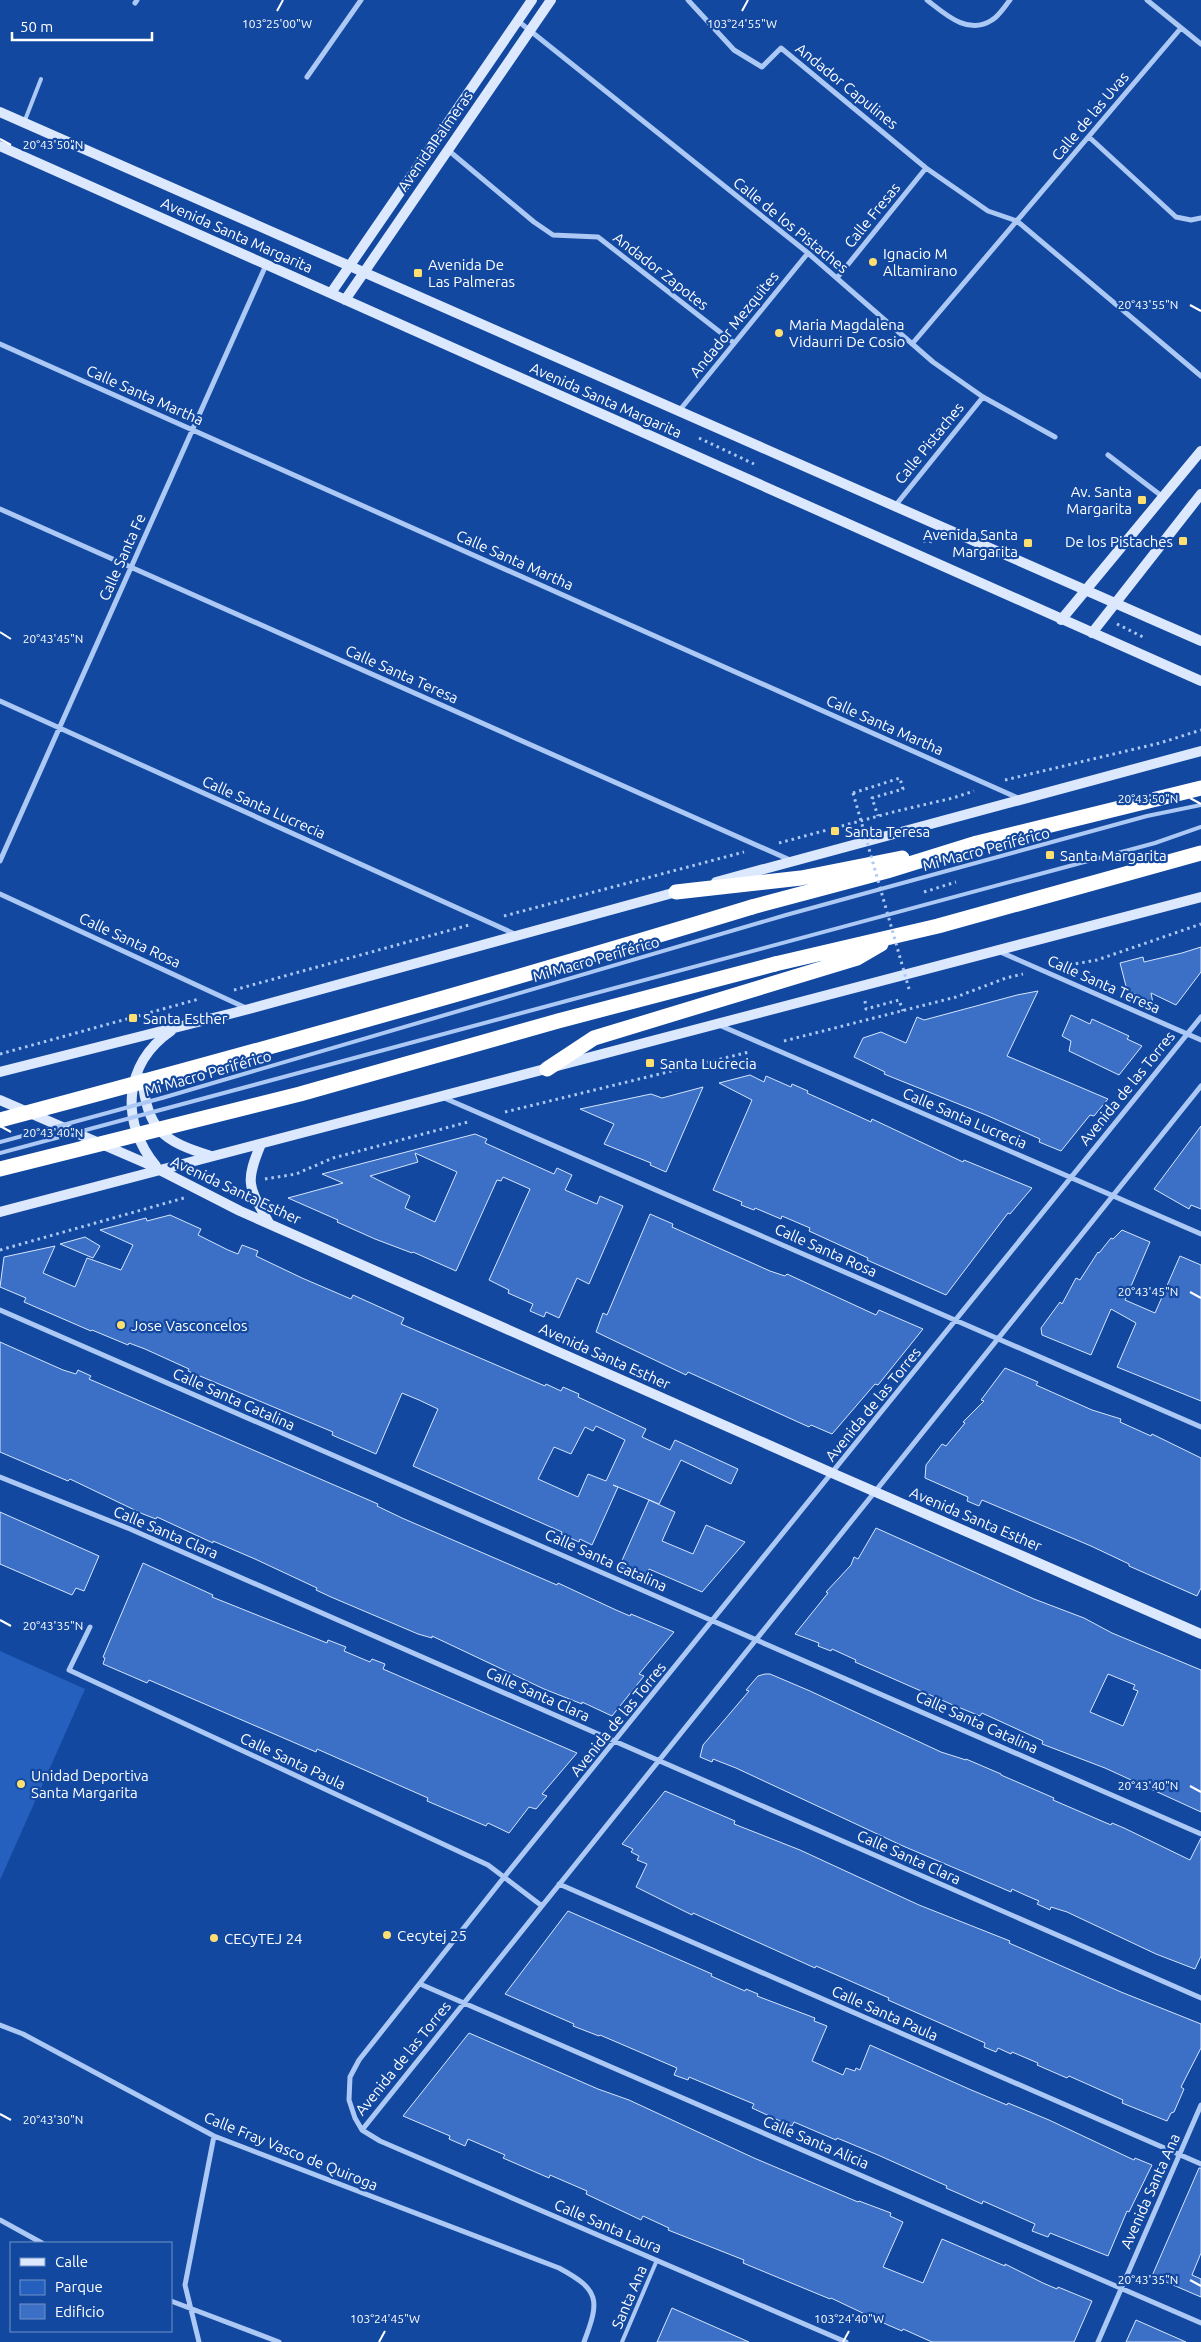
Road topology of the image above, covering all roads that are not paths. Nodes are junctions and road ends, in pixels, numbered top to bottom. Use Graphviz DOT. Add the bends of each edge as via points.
graph roads {
  1 [pos="361,0"];
  2 [pos="532,0"];
  3 [pos="551,0"];
  4 [pos="688,0"];
  5 [pos="927,0"];
  6 [pos="1010,0"];
  7 [pos="1147,0"];
  8 [pos="518,20"];
  9 [pos="1181,28"];
  10 [pos="530,30"];
  11 [pos="1201,44"];
  12 [pos="306,77"];
  13 [pos="41,79"];
  14 [pos="0,112"];
  15 [pos="24,122"];
  16 [pos="1089,136"];
  17 [pos="0,146"];
  18 [pos="448,149"];
  19 [pos="926,168"];
  20 [pos="1201,218"];
  21 [pos="1017,221"];
  22 [pos="808,253"];
  23 [pos="266,264"];
  24 [pos="349,266"];
  25 [pos="363,272"];
  26 [pos="837,278"];
  27 [pos="331,293"];
  28 [pos="345,300"];
  29 [pos="734,343"];
  30 [pos="0,344"];
  31 [pos="912,344"];
  32 [pos="1201,376"];
  33 [pos="983,397"];
  34 [pos="680,411"];
  35 [pos="193,429"];
  36 [pos="1055,437"];
  37 [pos="1201,451"];
  38 [pos="1108,455"];
  39 [pos="1201,494"];
  40 [pos="1163,497"];
  41 [pos="895,506"];
  42 [pos="0,509"];
  43 [pos="131,567"];
  44 [pos="1086,590"];
  45 [pos="1116,603"];
  46 [pos="1061,620"];
  47 [pos="1092,633"];
  48 [pos="1201,641"];
  49 [pos="1201,681"];
  50 [pos="0,701"];
  51 [pos="60,728"];
  52 [pos="1199,751"];
  53 [pos="1201,788"];
  54 [pos="1019,799"];
  55 [pos="1201,805"];
  56 [pos="1201,827"];
  57 [pos="977,843"];
  58 [pos="1201,853"];
  59 [pos="0,861"];
  60 [pos="793,861"];
  61 [pos="676,892"];
  62 [pos="0,894"];
  63 [pos="1201,897"];
  64 [pos="518,936"];
  65 [pos="896,936"];
  66 [pos="998,951"];
  67 [pos="249,1009"];
  68 [pos="1201,1017"];
  69 [pos="718,1024"];
  70 [pos="176,1028"];
  71 [pos="1187,1034"];
  72 [pos="1201,1040"];
  73 [pos="141,1066"];
  74 [pos="547,1069"];
  75 [pos="0,1072"];
  76 [pos="1201,1086"];
  77 [pos="442,1097"];
  78 [pos="0,1100"];
  79 [pos="0,1120"];
  80 [pos="0,1142"];
  81 [pos="261,1144"];
  82 [pos="0,1153"];
  83 [pos="212,1157"];
  84 [pos="0,1169"];
  85 [pos="160,1171"];
  86 [pos="1071,1178"];
  87 [pos="1113,1196"];
  88 [pos="0,1212"];
  89 [pos="269,1224"];
  90 [pos="1201,1234"];
  91 [pos="0,1310"];
  92 [pos="956,1320"];
  93 [pos="998,1339"];
  94 [pos="1201,1427"];
  95 [pos="832,1474"];
  96 [pos="0,1477"];
  97 [pos="875,1492"];
  98 [pos="713,1621"];
  99 [pos="90,1627"];
  100 [pos="1201,1634"];
  101 [pos="756,1640"];
  102 [pos="616,1742"];
  103 [pos="658,1761"];
  104 [pos="1201,1834"];
  105 [pos="505,1876"];
  106 [pos="559,1884"];
  107 [pos="542,1906"];
  108 [pos="420,1984"];
  109 [pos="1201,1998"];
  110 [pos="464,2003"];
  111 [pos="0,2024"];
  112 [pos="1201,2105"];
  113 [pos="362,2130"];
  114 [pos="214,2136"];
  115 [pos="1180,2155"];
  116 [pos="1201,2164"];
  117 [pos="0,2220"];
  118 [pos="40,2242"];
  119 [pos="656,2260"];
  120 [pos="1121,2289"];
  121 [pos="172,2301"];
  122 [pos="191,2309"];
  123 [pos="1201,2324"];
  124 [pos="198,2342"];
  125 [pos="279,2342"];
  126 [pos="584,2342"];
  127 [pos="622,2342"];
  128 [pos="846,2342"];
  129 [pos="1098,2342"];
  1 -- 12 [label="street"];
  2 -- 8 [label="main road, Avenida Palmeras"];
  3 -- 10 [label="main road, Avenida Palmeras"];
  4 -- 19 [label="street, Andador Capulines" via="734,50 762,67 780,48"];
  5 -- 6 [label="street" via="951,19 970,26 992,21"];
  7 -- 9 [label="street"];
  8 -- 10 [label="street, Calle de los Pistaches"];
  8 -- 24 [label="main road, Avenida Palmeras"];
  9 -- 11 [label="street"];
  9 -- 16 [label="street, Calle de las Uvas"];
  10 -- 18 [label="main road, Avenida Palmeras"];
  10 -- 22 [label="street, Calle de los Pistaches"];
  13 -- 15 [label="lane"];
  14 -- 15 [label="main road, Avenida Santa Margarita"];
  15 -- 24 [label="main road, Avenida Santa Margarita"];
  16 -- 20 [label="street" via="1176,217"];
  16 -- 21 [label="street, Calle de las Uvas"];
  17 -- 23 [label="main road, Avenida Santa Margarita"];
  18 -- 25 [label="main road, Avenida Palmeras"];
  18 -- 29 [label="street, Andador Zapotes" via="553,235 598,237"];
  19 -- 21 [label="street" via="988,211"];
  19 -- 26 [label="street, Calle Fresas"];
  21 -- 31 [label="street, Calle de las Uvas"];
  21 -- 32 [label="street"];
  22 -- 26 [label="street, Calle de los Pistaches"];
  22 -- 29 [label="street, Andador Mezquites"];
  23 -- 27 [label="main road, Avenida Santa Margarita"];
  23 -- 35 [label="street, Calle Santa Fe"];
  24 -- 25 [label="main road, Avenida Santa Margarita"];
  24 -- 27 [label="main road, Avenida Palmeras"];
  25 -- 28 [label="main road, Avenida Palmeras"];
  25 -- 34 [label="main road, Avenida Santa Margarita"];
  26 -- 31 [label="street, Calle de los Pistaches"];
  27 -- 28 [label="main road, Avenida Santa Margarita"];
  28 -- 46 [label="main road, Avenida Santa Margarita"];
  29 -- 34 [label="street, Andador Mezquites"];
  30 -- 35 [label="street, Calle Santa Martha"];
  31 -- 33 [label="street, Calle de los Pistaches"];
  33 -- 36 [label="street, Calle de los Pistaches"];
  33 -- 41 [label="street, Calle Pistaches"];
  34 -- 41 [label="main road, Avenida Santa Margarita"];
  35 -- 43 [label="street, Calle Santa Fe"];
  35 -- 54 [label="street, Calle Santa Martha"];
  37 -- 40 [label="main road"];
  38 -- 40 [label="street"];
  39 -- 45 [label="main road"];
  40 -- 44 [label="main road"];
  41 -- 44 [label="main road, Avenida Santa Margarita"];
  42 -- 43 [label="street, Calle Santa Teresa"];
  43 -- 51 [label="street, Calle Santa Fe"];
  43 -- 60 [label="street, Calle Santa Teresa"];
  44 -- 45 [label="main road, Avenida Santa Margarita"];
  44 -- 46 [label="main road"];
  45 -- 47 [label="main road"];
  45 -- 48 [label="main road, Avenida Santa Margarita"];
  46 -- 47 [label="main road, Avenida Santa Margarita"];
  47 -- 49 [label="main road, Avenida Santa Margarita"];
  50 -- 51 [label="street, Calle Santa Lucrecia"];
  51 -- 59 [label="street, Calle Santa Fe"];
  51 -- 64 [label="street, Calle Santa Lucrecia"];
  52 -- 54 [label="main road"];
  53 -- 57 [label="highway"];
  54 -- 60 [label="main road"];
  55 -- 80 [label="lane, Mi Macro Periférico, bridge" via="1138,819 786,915 162,1098"];
  56 -- 82 [label="lane, Mi Macro Periférico, bridge" via="1146,845"];
  57 -- 61 [label="highway" via="801,878"];
  57 -- 79 [label="highway, bridge" via="888,872 752,907 545,970"];
  58 -- 65 [label="highway"];
  60 -- 61 [label="main road"];
  61 -- 64 [label="main road"];
  62 -- 67 [label="street, Calle Santa Rosa"];
  63 -- 66 [label="main road"];
  64 -- 67 [label="main road"];
  65 -- 74 [label="highway" via="857,958 594,1038"];
  65 -- 84 [label="highway, bridge" via="775,964 300,1094"];
  66 -- 69 [label="main road"];
  66 -- 71 [label="street, Calle Santa Teresa"];
  67 -- 70 [label="main road"];
  68 -- 71 [label="street, Avenida de las Torres"];
  69 -- 74 [label="main road"];
  69 -- 86 [label="street, Calle Santa Lucrecia"];
  70 -- 73 [label="main road" via="153,1046"];
  70 -- 75 [label="main road"];
  71 -- 72 [label="street, Calle Santa Teresa"];
  71 -- 86 [label="street, Avenida de las Torres"];
  73 -- 83 [label="main road" via="147,1110 154,1124 167,1138"];
  73 -- 85 [label="main road" via="133,1086 132,1116 141,1144"];
  74 -- 77 [label="main road"];
  76 -- 87 [label="street, Avenida de las Torres"];
  77 -- 81 [label="main road"];
  77 -- 92 [label="street, Calle Santa Rosa"];
  78 -- 85 [label="main road, Avenida Santa Esther"];
  81 -- 83 [label="main road"];
  81 -- 89 [label="main road" via="250,1169 251,1192"];
  83 -- 85 [label="main road"];
  85 -- 88 [label="main road"];
  85 -- 89 [label="main road, Avenida Santa Esther"];
  86 -- 87 [label="street, Calle Santa Lucrecia"];
  86 -- 92 [label="street, Avenida de las Torres"];
  87 -- 90 [label="street, Calle Santa Lucrecia"];
  87 -- 93 [label="street, Avenida de las Torres"];
  89 -- 95 [label="main road, Avenida Santa Esther"];
  91 -- 98 [label="street, Calle Santa Catalina"];
  92 -- 93 [label="street, Calle Santa Rosa"];
  92 -- 95 [label="street, Avenida de las Torres"];
  93 -- 94 [label="street, Calle Santa Rosa"];
  93 -- 97 [label="street, Avenida de las Torres"];
  95 -- 97 [label="main road, Avenida Santa Esther"];
  95 -- 98 [label="street, Avenida de las Torres"];
  96 -- 102 [label="street, Calle Santa Clara" via="130,1529"];
  97 -- 100 [label="main road, Avenida Santa Esther"];
  97 -- 101 [label="street, Avenida de las Torres"];
  98 -- 101 [label="street, Calle Santa Catalina"];
  98 -- 102 [label="street, Avenida de las Torres"];
  99 -- 105 [label="street, Calle Santa Paula" via="69,1670 488,1865"];
  101 -- 103 [label="street, Avenida de las Torres"];
  101 -- 104 [label="street, Calle Santa Catalina"];
  102 -- 103 [label="street, Calle Santa Clara"];
  102 -- 105 [label="street, Avenida de las Torres"];
  103 -- 106 [label="street, Avenida de las Torres"];
  103 -- 109 [label="street, Calle Santa Clara"];
  105 -- 107 [label="street, Calle Santa Paula"];
  105 -- 108 [label="street, Avenida de las Torres"];
  106 -- 107 [label="street, Avenida de las Torres"];
  106 -- 115 [label="street, Calle Santa Paula"];
  107 -- 110 [label="street, Avenida de las Torres"];
  108 -- 110 [label="street, Calle Santa Alicia"];
  108 -- 113 [label="street, Avenida de las Torres" via="359,2060 350,2078 349,2100"];
  110 -- 113 [label="street, Avenida de las Torres"];
  110 -- 120 [label="street, Calle Santa Alicia"];
  111 -- 114 [label="street, Calle Fray Vasco de Quiroga"];
  112 -- 115 [label="street, Avenida Santa Ana"];
  113 -- 119 [label="street, Calle Santa Laura" via="380,2141"];
  114 -- 122 [label="street" via="185,2285"];
  114 -- 126 [label="street, Calle Fray Vasco de Quiroga" via="559,2268 583,2281 593,2294 594,2310"];
  115 -- 116 [label="street, Calle Santa Paula"];
  115 -- 120 [label="street, Avenida Santa Ana"];
  117 -- 118 [label="street"];
  119 -- 127 [label="lane, Santa Ana"];
  119 -- 128 [label="street, Calle Santa Laura"];
  120 -- 123 [label="street, Calle Santa Alicia"];
  120 -- 129 [label="street, Avenida Santa Ana"];
  121 -- 122 [label="street"];
  122 -- 124 [label="street"];
  122 -- 125 [label="street"];
}
